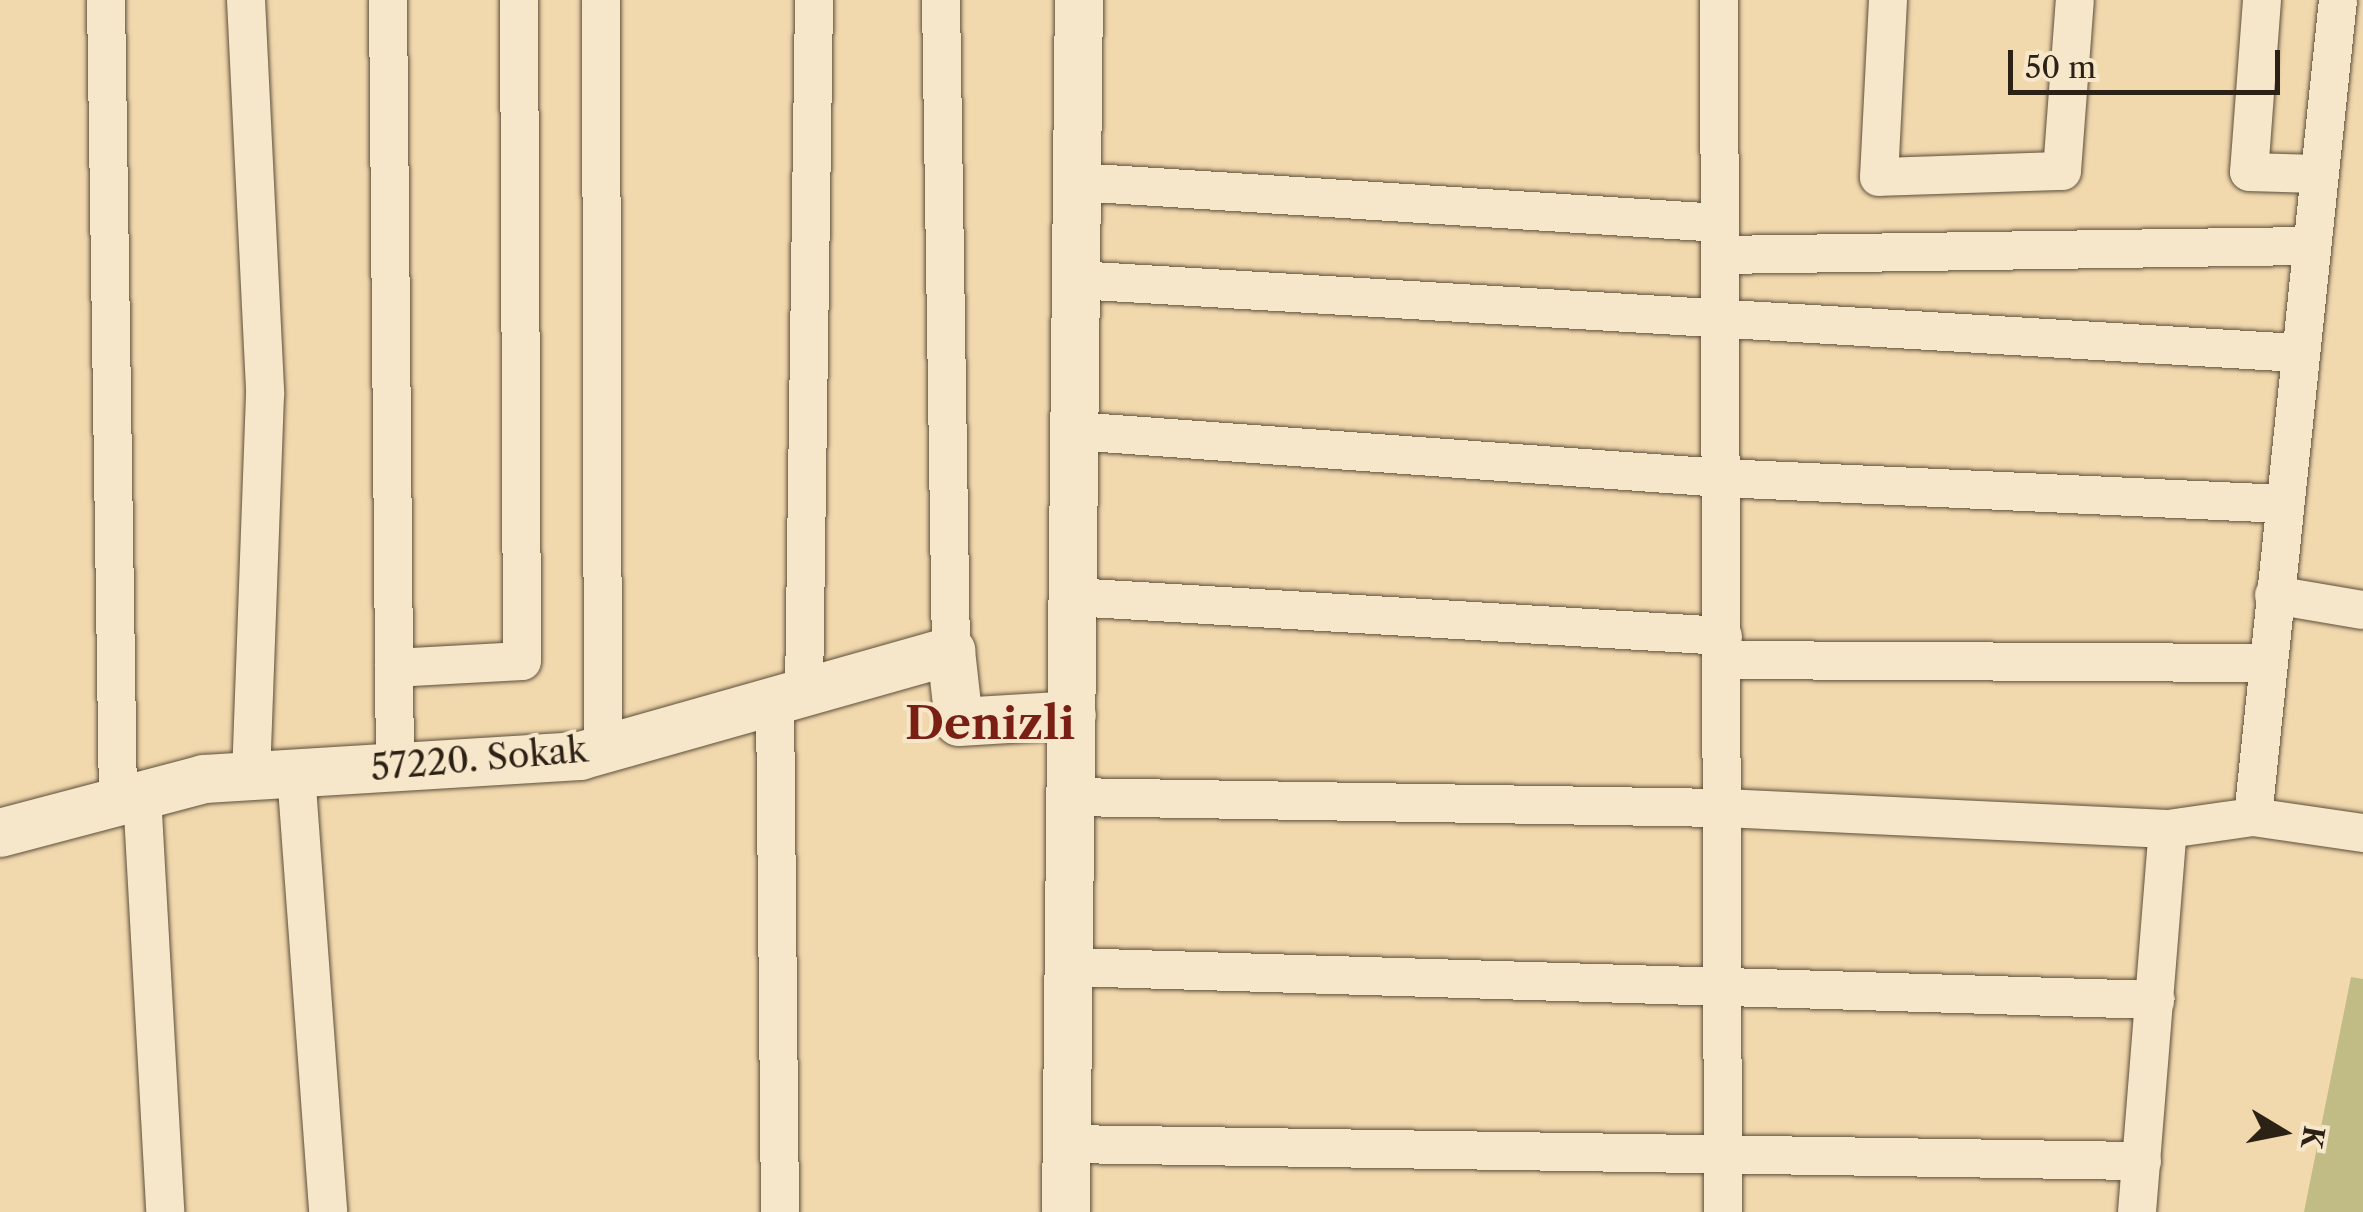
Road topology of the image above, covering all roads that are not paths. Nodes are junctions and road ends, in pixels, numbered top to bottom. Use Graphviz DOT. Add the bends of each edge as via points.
graph roads {
  1 [pos="106,0"];
  2 [pos="246,0"];
  3 [pos="388,0"];
  4 [pos="519,0"];
  5 [pos="601,0"];
  6 [pos="814,0"];
  7 [pos="940,0"];
  8 [pos="1079,0"];
  9 [pos="1718,0"];
  10 [pos="1888,0"];
  11 [pos="2074,0"];
  12 [pos="2262,0"];
  13 [pos="2338,0"];
  14 [pos="2318,174"];
  15 [pos="1077,182"];
  16 [pos="1720,239"];
  17 [pos="2309,246"];
  18 [pos="1076,280"];
  19 [pos="1721,325"];
  20 [pos="2298,353"];
  21 [pos="1074,431"];
  22 [pos="1722,478"];
  23 [pos="2283,504"];
  24 [pos="2274,595"];
  25 [pos="1073,597"];
  26 [pos="2363,610"];
  27 [pos="1723,648"];
  28 [pos="951,650"];
  29 [pos="2268,663"];
  30 [pos="394,668"];
  31 [pos="789,695"];
  32 [pos="1072,715"];
  33 [pos="602,749"];
  34 [pos="395,767"];
  35 [pos="274,774"];
  36 [pos="1071,797"];
  37 [pos="130,798"];
  38 [pos="1724,808"];
  39 [pos="2253,817"];
  40 [pos="2168,828"];
  41 [pos="0,833"];
  42 [pos="2363,833"];
  43 [pos="1069,967"];
  44 [pos="1725,982"];
  45 [pos="2154,1000"];
  46 [pos="1067,1144"];
  47 [pos="1724,1151"];
  48 [pos="2142,1162"];
  49 [pos="165,1212"];
  50 [pos="328,1212"];
  51 [pos="780,1212"];
  52 [pos="1066,1212"];
  53 [pos="1723,1212"];
  54 [pos="2138,1212"];
  1 -- 37 [label="street"];
  2 -- 35 [label="street"];
  3 -- 30 [label="street"];
  4 -- 30 [label="street" via="522,661"];
  5 -- 33 [label="street"];
  6 -- 31 [label="street"];
  7 -- 28 [label="street"];
  8 -- 15 [label="street"];
  9 -- 16 [label="street"];
  10 -- 11 [label="street" via="1879,177 2062,171"];
  12 -- 14 [label="street" via="2249,172"];
  13 -- 14 [label="street"];
  14 -- 17 [label="street"];
  15 -- 16 [label="street"];
  15 -- 18 [label="street"];
  16 -- 17 [label="street"];
  16 -- 19 [label="street"];
  17 -- 20 [label="street"];
  18 -- 19 [label="street"];
  18 -- 21 [label="street"];
  19 -- 20 [label="street"];
  19 -- 22 [label="street"];
  20 -- 23 [label="street"];
  21 -- 22 [label="street"];
  21 -- 25 [label="street"];
  22 -- 23 [label="street"];
  22 -- 27 [label="street"];
  23 -- 24 [label="street"];
  24 -- 26 [label="street"];
  24 -- 29 [label="street"];
  25 -- 27 [label="street"];
  25 -- 32 [label="street"];
  27 -- 29 [label="street"];
  27 -- 38 [label="street"];
  28 -- 31 [label="street, 57220. Sokak"];
  28 -- 32 [label="street" via="959,722"];
  29 -- 39 [label="street"];
  30 -- 34 [label="street"];
  31 -- 33 [label="street, 57220. Sokak"];
  31 -- 51 [label="street"];
  32 -- 36 [label="street"];
  33 -- 34 [label="street, 57220. Sokak"];
  34 -- 35 [label="street, 57220. Sokak"];
  35 -- 37 [label="street, 57220. Sokak"];
  35 -- 50 [label="street"];
  36 -- 38 [label="street"];
  36 -- 43 [label="street"];
  37 -- 41 [label="street, 57220. Sokak"];
  37 -- 49 [label="street"];
  38 -- 40 [label="street"];
  38 -- 44 [label="street"];
  39 -- 40 [label="street"];
  39 -- 42 [label="street"];
  40 -- 45 [label="street"];
  43 -- 44 [label="street"];
  43 -- 46 [label="street"];
  44 -- 45 [label="street"];
  44 -- 47 [label="street"];
  45 -- 48 [label="street"];
  46 -- 47 [label="street"];
  46 -- 52 [label="street"];
  47 -- 48 [label="street"];
  47 -- 53 [label="street"];
  48 -- 54 [label="street"];
}
